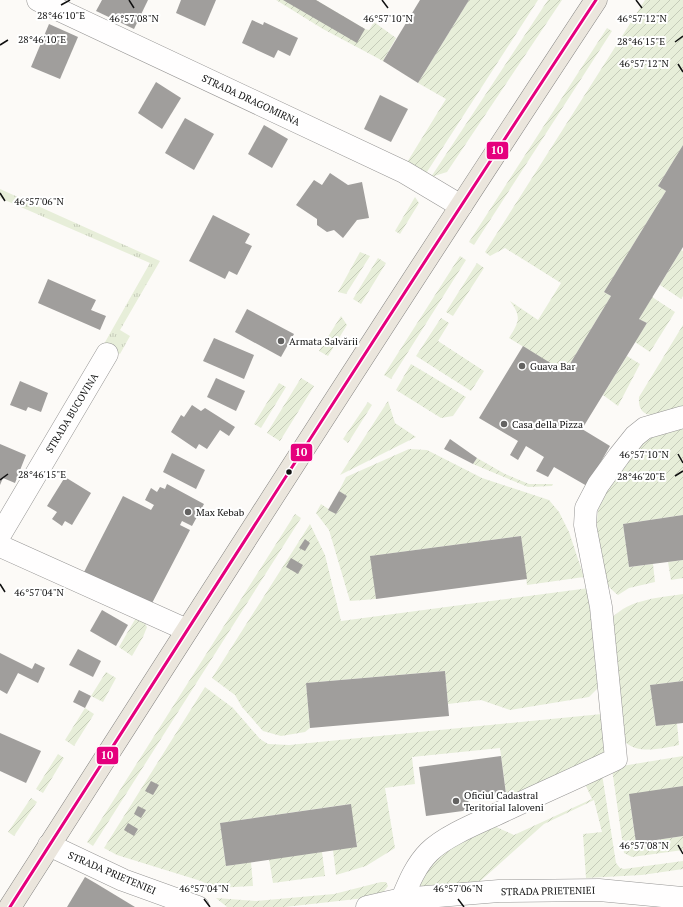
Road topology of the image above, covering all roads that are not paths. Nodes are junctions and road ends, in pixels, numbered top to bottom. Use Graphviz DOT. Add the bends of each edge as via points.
graph roads {
  1 [pos="38,0"];
  2 [pos="596,0"];
  3 [pos="461,206"];
  4 [pos="107,354"];
  5 [pos="683,417"];
  6 [pos="0,535"];
  7 [pos="0,546"];
  8 [pos="187,630"];
  9 [pos="49,845"];
  10 [pos="683,898"];
  11 [pos="402,899"];
  12 [pos="10,907"];
  13 [pos="198,907"];
  14 [pos="367,907"];
  1 -- 3 [label="street, STRADA DRAGOMIRNA" via="404,172"];
  2 -- 3 [label="main road"];
  3 -- 8 [label="main road"];
  4 -- 6 [label="street, STRADA BUCOVINA"];
  5 -- 11 [label="street" via="645,428 635,436 598,485 586,508 585,525 600,607 616,759 443,841 419,862"];
  7 -- 8 [label="street"];
  8 -- 9 [label="main road"];
  9 -- 12 [label="main road"];
  9 -- 13 [label="street, STRADA PRIETENIEI" via="123,880"];
  10 -- 11 [label="street, STRADA PRIETENIEI" via="599,890 499,891"];
  11 -- 14 [label="street, STRADA PRIETENIEI"];
}
